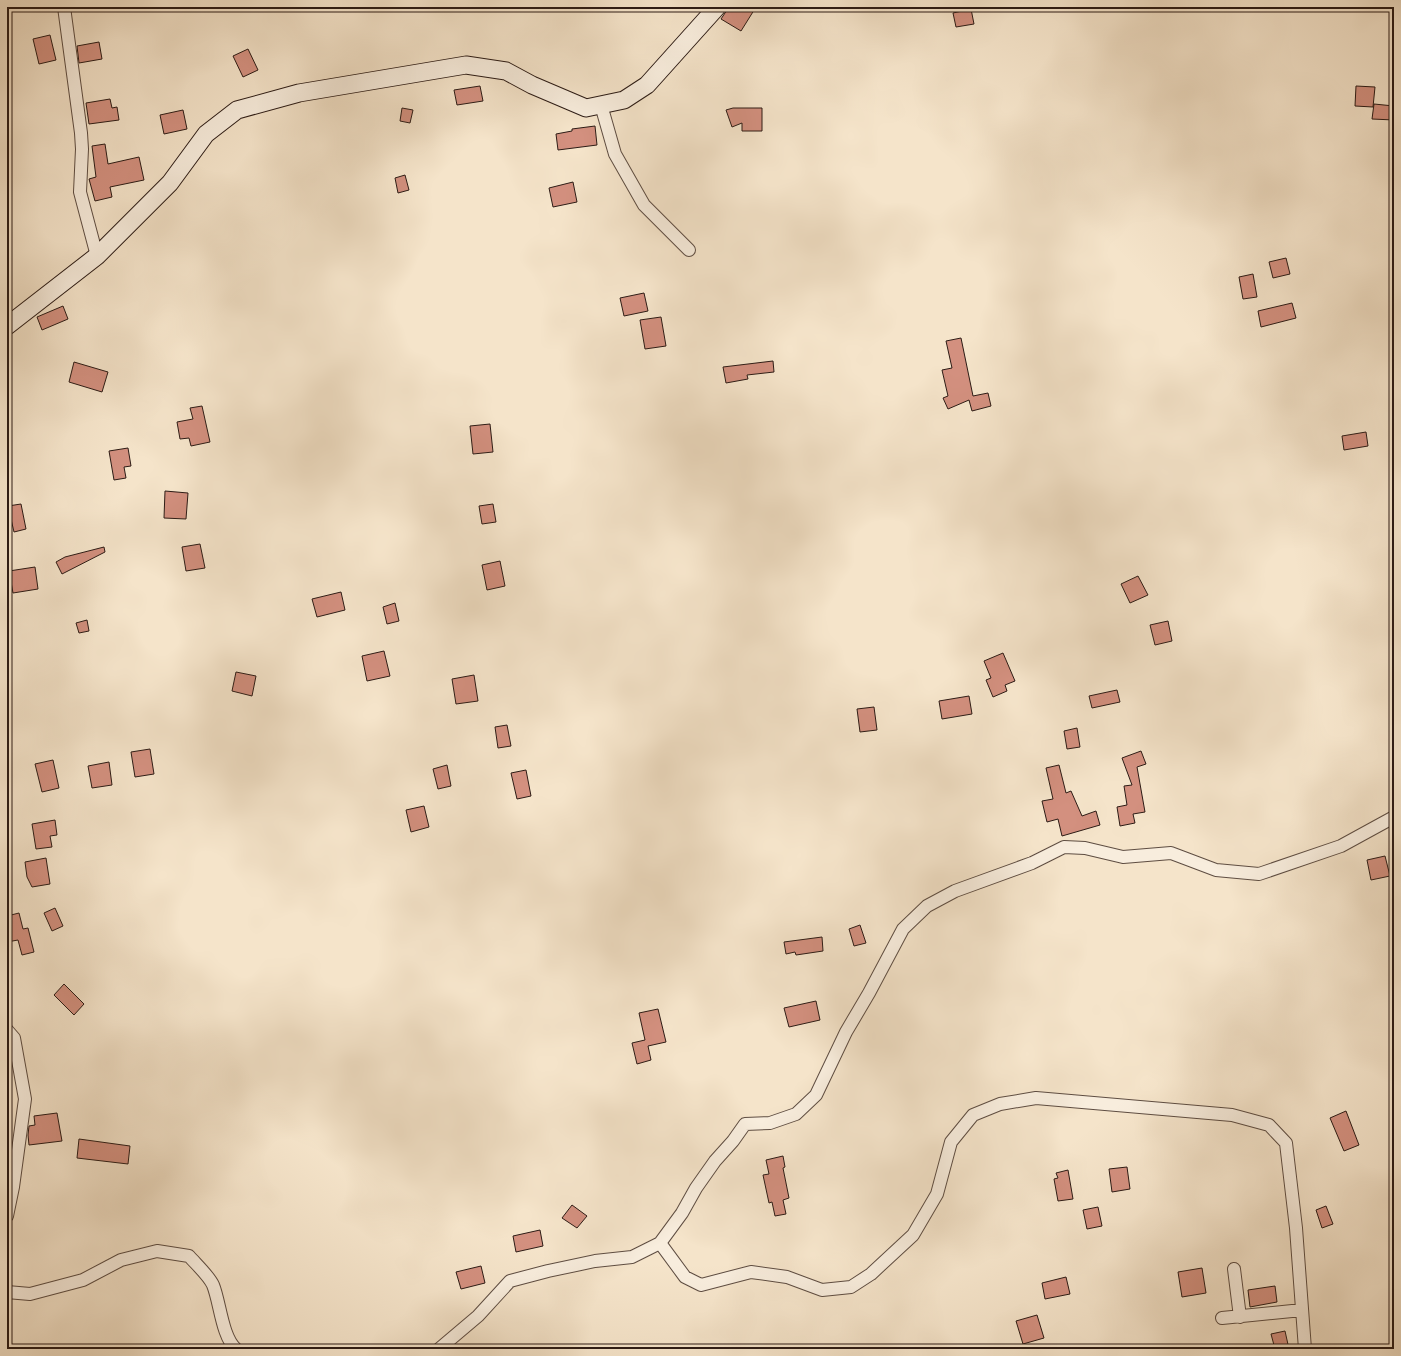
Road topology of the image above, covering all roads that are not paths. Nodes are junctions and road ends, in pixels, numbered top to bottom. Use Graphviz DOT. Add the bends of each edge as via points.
graph roads {
  1 [pos="64,7"];
  2 [pos="717,7"];
  3 [pos="601,104"];
  4 [pos="689,250"];
  5 [pos="97,256"];
  6 [pos="7,326"];
  7 [pos="1394,817"];
  8 [pos="7,1030"];
  9 [pos="7,1216"];
  10 [pos="660,1243"];
  11 [pos="1234,1269"];
  12 [pos="7,1292"];
  13 [pos="1302,1310"];
  14 [pos="1240,1316"];
  15 [pos="1222,1318"];
  16 [pos="236,1349"];
  17 [pos="439,1349"];
  18 [pos="1305,1349"];
  1 -- 5 [label="street" via="82,149 80,192"];
  2 -- 3 [label="street" via="647,85 624,100"];
  3 -- 4 [label="street" via="615,154 644,204"];
  3 -- 5 [label="street" via="586,108 506,71 466,65 299,93 237,110 206,134 170,183"];
  5 -- 6 [label="street"];
  7 -- 10 [label="street" via="1341,846 1259,874 1216,870 1170,853 1122,857 1084,848 1064,847 1032,863 955,891 927,906 903,929 846,1032 816,1095 796,1114 770,1122 745,1124 715,1161"];
  8 -- 9 [label="street" via="14,1038 25,1098"];
  10 -- 13 [label="street" via="685,1277 701,1285 751,1272 787,1277 822,1290 851,1287 871,1274 913,1235 937,1194 951,1142 973,1115 1000,1104 1036,1098 1232,1115 1269,1125 1286,1143"];
  10 -- 17 [label="street" via="632,1257 548,1270 510,1281 478,1316"];
  11 -- 14 [label="street"];
  12 -- 16 [label="street" via="30,1294 83,1280 121,1260 157,1251 189,1256 212,1284 223,1323 232,1346"];
  13 -- 14 [label="street"];
  13 -- 18 [label="street"];
  14 -- 15 [label="street"];
}
